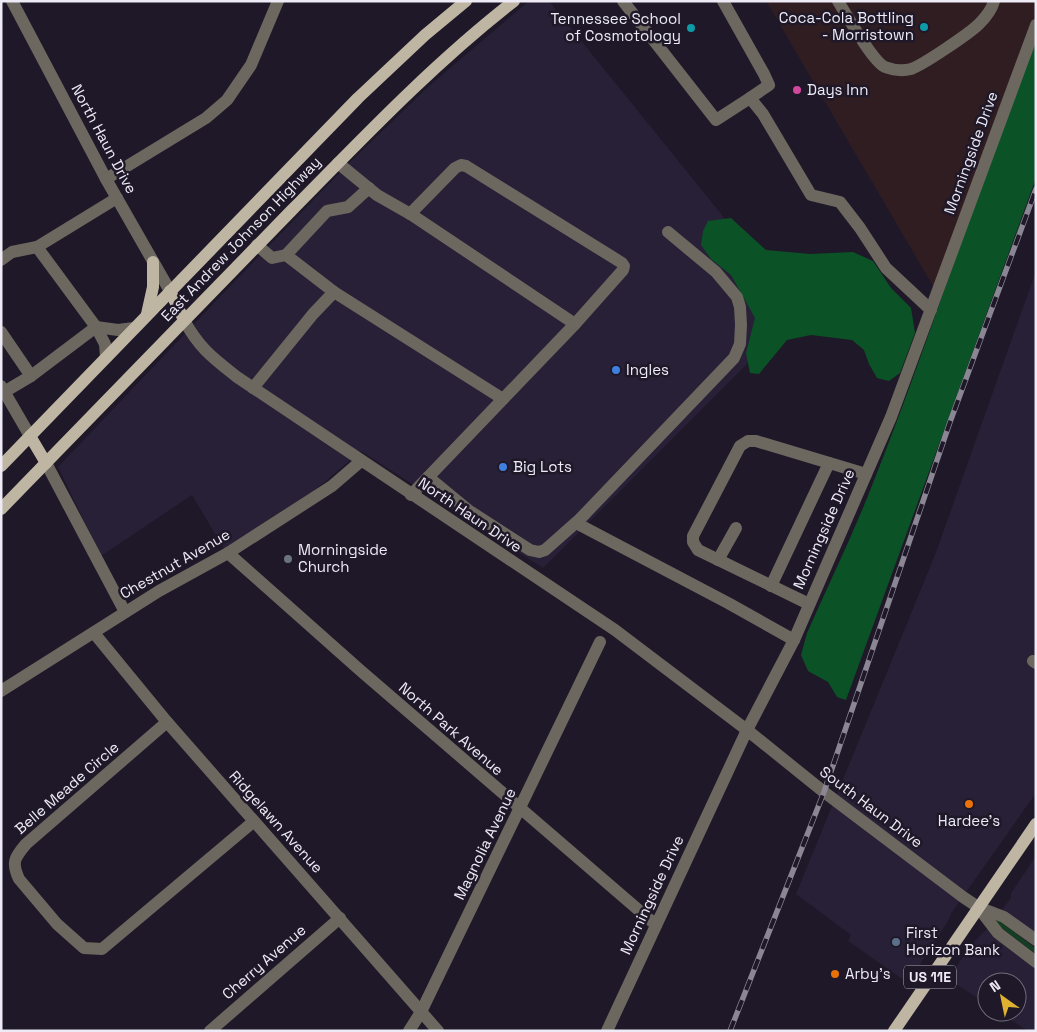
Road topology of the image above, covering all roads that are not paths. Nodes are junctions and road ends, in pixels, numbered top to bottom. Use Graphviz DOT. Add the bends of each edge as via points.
graph roads {
  1 [pos="12,1"];
  2 [pos="278,1"];
  3 [pos="466,1"];
  4 [pos="623,1"];
  5 [pos="723,1"];
  6 [pos="838,1"];
  7 [pos="994,1"];
  8 [pos="510,3"];
  9 [pos="1036,25"];
  10 [pos="750,98"];
  11 [pos="338,163"];
  12 [pos="106,178"];
  13 [pos="369,188"];
  14 [pos="117,198"];
  15 [pos="410,214"];
  16 [pos="668,232"];
  17 [pos="257,245"];
  18 [pos="38,247"];
  19 [pos="286,255"];
  20 [pos="1,260"];
  21 [pos="153,262"];
  22 [pos="170,291"];
  23 [pos="334,292"];
  24 [pos="931,310"];
  25 [pos="147,315"];
  26 [pos="184,320"];
  27 [pos="575,324"];
  28 [pos="96,327"];
  29 [pos="134,328"];
  30 [pos="1,332"];
  31 [pos="106,357"];
  32 [pos="31,376"];
  33 [pos="254,388"];
  34 [pos="4,396"];
  35 [pos="503,399"];
  36 [pos="30,436"];
  37 [pos="360,460"];
  38 [pos="46,463"];
  39 [pos="829,463"];
  40 [pos="1,466"];
  41 [pos="866,474"];
  42 [pos="428,477"];
  43 [pos="411,495"];
  44 [pos="1,509"];
  45 [pos="576,523"];
  46 [pos="736,528"];
  47 [pos="228,553"];
  48 [pos="718,560"];
  49 [pos="771,586"];
  50 [pos="809,604"];
  51 [pos="125,612"];
  52 [pos="94,633"];
  53 [pos="794,640"];
  54 [pos="600,642"];
  55 [pos="1,691"];
  56 [pos="167,722"];
  57 [pos="747,730"];
  58 [pos="520,810"];
  59 [pos="253,822"];
  60 [pos="1036,824"];
  61 [pos="978,907"];
  62 [pos="340,918"];
  63 [pos="656,926"];
  64 [pos="1036,940"];
  65 [pos="1036,962"];
  66 [pos="421,1012"];
  67 [pos="210,1031"];
  68 [pos="409,1031"];
  69 [pos="438,1031"];
  70 [pos="607,1031"];
  71 [pos="894,1031"];
  1 -- 12 [label="street, North Haun Drive"];
  2 -- 12 [label="street" via="251,65 227,100 206,118"];
  3 -- 22 [label="main road, East Andrew Johnson Highway" via="358,98"];
  4 -- 10 [label="street" via="716,120"];
  5 -- 10 [label="street" via="769,85"];
  6 -- 7 [label="street" via="873,55 883,66 898,70 912,69 979,24"];
  8 -- 11 [label="main road, East Andrew Johnson Highway" via="443,60"];
  9 -- 24 [label="street, Morningside Drive"];
  10 -- 24 [label="street" via="811,195 840,202 886,268"];
  11 -- 13 [label="street"];
  11 -- 17 [label="main road, East Andrew Johnson Highway"];
  12 -- 14 [label="street, North Haun Drive"];
  13 -- 15 [label="street"];
  13 -- 19 [label="street" via="348,206 328,211"];
  14 -- 18 [label="street"];
  14 -- 21 [label="street, North Haun Drive"];
  15 -- 27 [label="street"];
  15 -- 27 [label="street" via="455,168 466,166 622,263 623,270"];
  16 -- 45 [label="street" via="716,272 737,297 740,344 734,358"];
  17 -- 19 [label="street" via="272,258"];
  17 -- 26 [label="main road, East Andrew Johnson Highway"];
  18 -- 20 [label="street" via="12,252"];
  18 -- 28 [label="street"];
  19 -- 23 [label="street"];
  21 -- 22 [label="street, North Haun Drive"];
  21 -- 25 [label="main road" via="153,287"];
  22 -- 25 [label="main road, East Andrew Johnson Highway"];
  22 -- 26 [label="main road"];
  23 -- 33 [label="street"];
  23 -- 35 [label="street"];
  24 -- 41 [label="street, Morningside Drive"];
  25 -- 29 [label="main road, East Andrew Johnson Highway"];
  26 -- 33 [label="street, North Haun Drive" via="194,338 211,357"];
  26 -- 38 [label="main road, East Andrew Johnson Highway"];
  27 -- 35 [label="street"];
  28 -- 29 [label="street"];
  28 -- 31 [label="street" via="105,344"];
  28 -- 32 [label="street"];
  29 -- 31 [label="main road, East Andrew Johnson Highway"];
  30 -- 32 [label="street"];
  31 -- 36 [label="main road, East Andrew Johnson Highway"];
  32 -- 34 [label="street"];
  33 -- 37 [label="street, North Haun Drive"];
  34 -- 36 [label="street"];
  35 -- 42 [label="street"];
  36 -- 38 [label="main road"];
  36 -- 40 [label="main road, East Andrew Johnson Highway"];
  37 -- 43 [label="street, North Haun Drive"];
  37 -- 47 [label="street, Chestnut Avenue" via="332,486"];
  38 -- 44 [label="main road, East Andrew Johnson Highway"];
  38 -- 51 [label="street"];
  39 -- 41 [label="street"];
  39 -- 48 [label="street" via="756,441 740,446 693,536 698,550"];
  39 -- 49 [label="street"];
  41 -- 50 [label="street, Morningside Drive"];
  42 -- 43 [label="street"];
  42 -- 45 [label="street" via="468,510 530,550 545,550"];
  43 -- 57 [label="street, North Haun Drive" via="615,630"];
  45 -- 53 [label="street"];
  46 -- 48 [label="street"];
  47 -- 51 [label="street, Chestnut Avenue"];
  47 -- 58 [label="street, North Park Avenue"];
  48 -- 49 [label="street"];
  49 -- 50 [label="street"];
  50 -- 53 [label="street, Morningside Drive"];
  51 -- 52 [label="street, Chestnut Avenue"];
  52 -- 55 [label="street, Chestnut Avenue"];
  52 -- 56 [label="street, Ridgelawn Avenue"];
  53 -- 57 [label="street, Morningside Drive"];
  54 -- 58 [label="street, Magnolia Avenue"];
  56 -- 59 [label="street, Ridgelawn Avenue"];
  56 -- 59 [label="street, Belle Meade Circle" via="18,853 14,862 19,879 56,924 84,948 102,949"];
  57 -- 61 [label="street, South Haun Drive"];
  57 -- 63 [label="street, Morningside Drive"];
  58 -- 63 [label="street, North Park Avenue"];
  58 -- 66 [label="street, Magnolia Avenue"];
  59 -- 62 [label="street, Ridgelawn Avenue"];
  60 -- 61 [label="main road, US 11E"];
  61 -- 64 [label="street, South Haun Drive" via="1004,917"];
  61 -- 65 [label="street, South Haun Drive" via="998,933"];
  61 -- 71 [label="main road, US 11E"];
  62 -- 66 [label="street, Ridgelawn Avenue"];
  62 -- 67 [label="street, Cherry Avenue"];
  63 -- 70 [label="street, Morningside Drive"];
  66 -- 68 [label="street, Magnolia Avenue"];
  66 -- 69 [label="street, Ridgelawn Avenue"];
}
